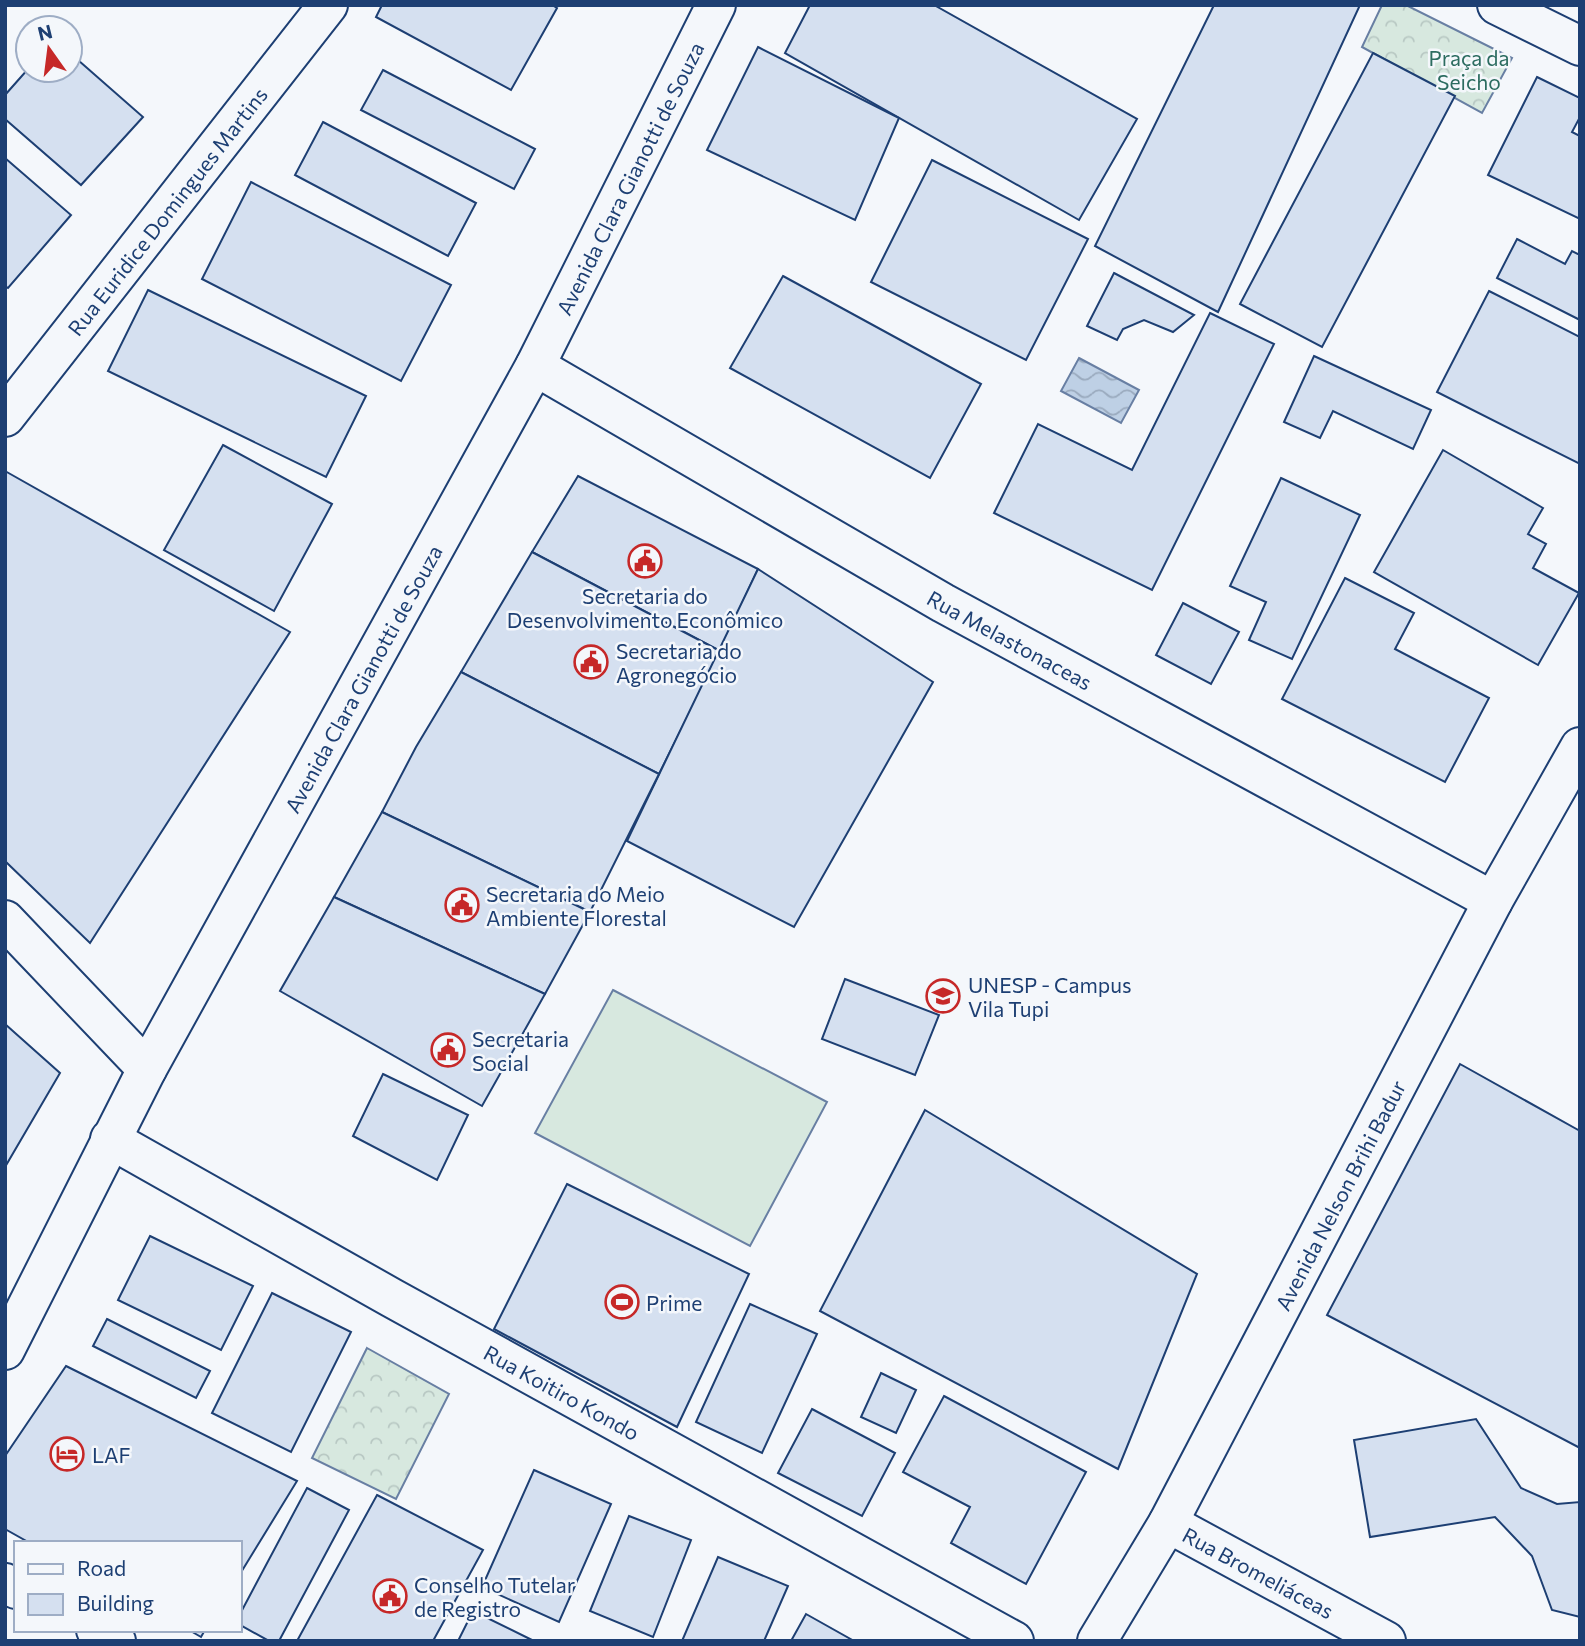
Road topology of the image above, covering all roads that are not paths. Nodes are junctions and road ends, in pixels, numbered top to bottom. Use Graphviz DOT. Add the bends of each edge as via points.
graph roads {
  1 [pos="328,5"];
  2 [pos="716,5"];
  3 [pos="1497,5"];
  4 [pos="1580,46"];
  5 [pos="535,366"];
  6 [pos="5,417"];
  7 [pos="1580,747"];
  8 [pos="1493,901"];
  9 [pos="5,920"];
  10 [pos="147,1069"];
  11 [pos="110,1139"];
  12 [pos="5,1350"];
  13 [pos="1168,1523"];
  14 [pos="100,1632"];
  15 [pos="116,1641"];
  16 [pos="1014,1641"];
  17 [pos="1097,1641"];
  18 [pos="1385,1641"];
  1 -- 6 [label="street, Rua Euridice Domingues Martins"];
  2 -- 5 [label="street, Avenida Clara Gianotti de Souza"];
  3 -- 4 [label="street"];
  5 -- 8 [label="street, Rua Melastonaceas" via="943,603"];
  5 -- 10 [label="street, Avenida Clara Gianotti de Souza"];
  7 -- 8 [label="street, Avenida Nelson Brihi Badur"];
  8 -- 13 [label="street, Avenida Nelson Brihi Badur"];
  9 -- 10 [label="street"];
  10 -- 11 [label="street, Avenida Clara Gianotti de Souza"];
  11 -- 12 [label="street, Avenida Clara Gianotti de Souza"];
  11 -- 16 [label="street, Rua Koitiro Kondo"];
  13 -- 17 [label="street, Avenida Nelson Brihi Badur"];
  13 -- 18 [label="street, Rua Bromeliáceas"];
  14 -- 15 [label="street"];
}
